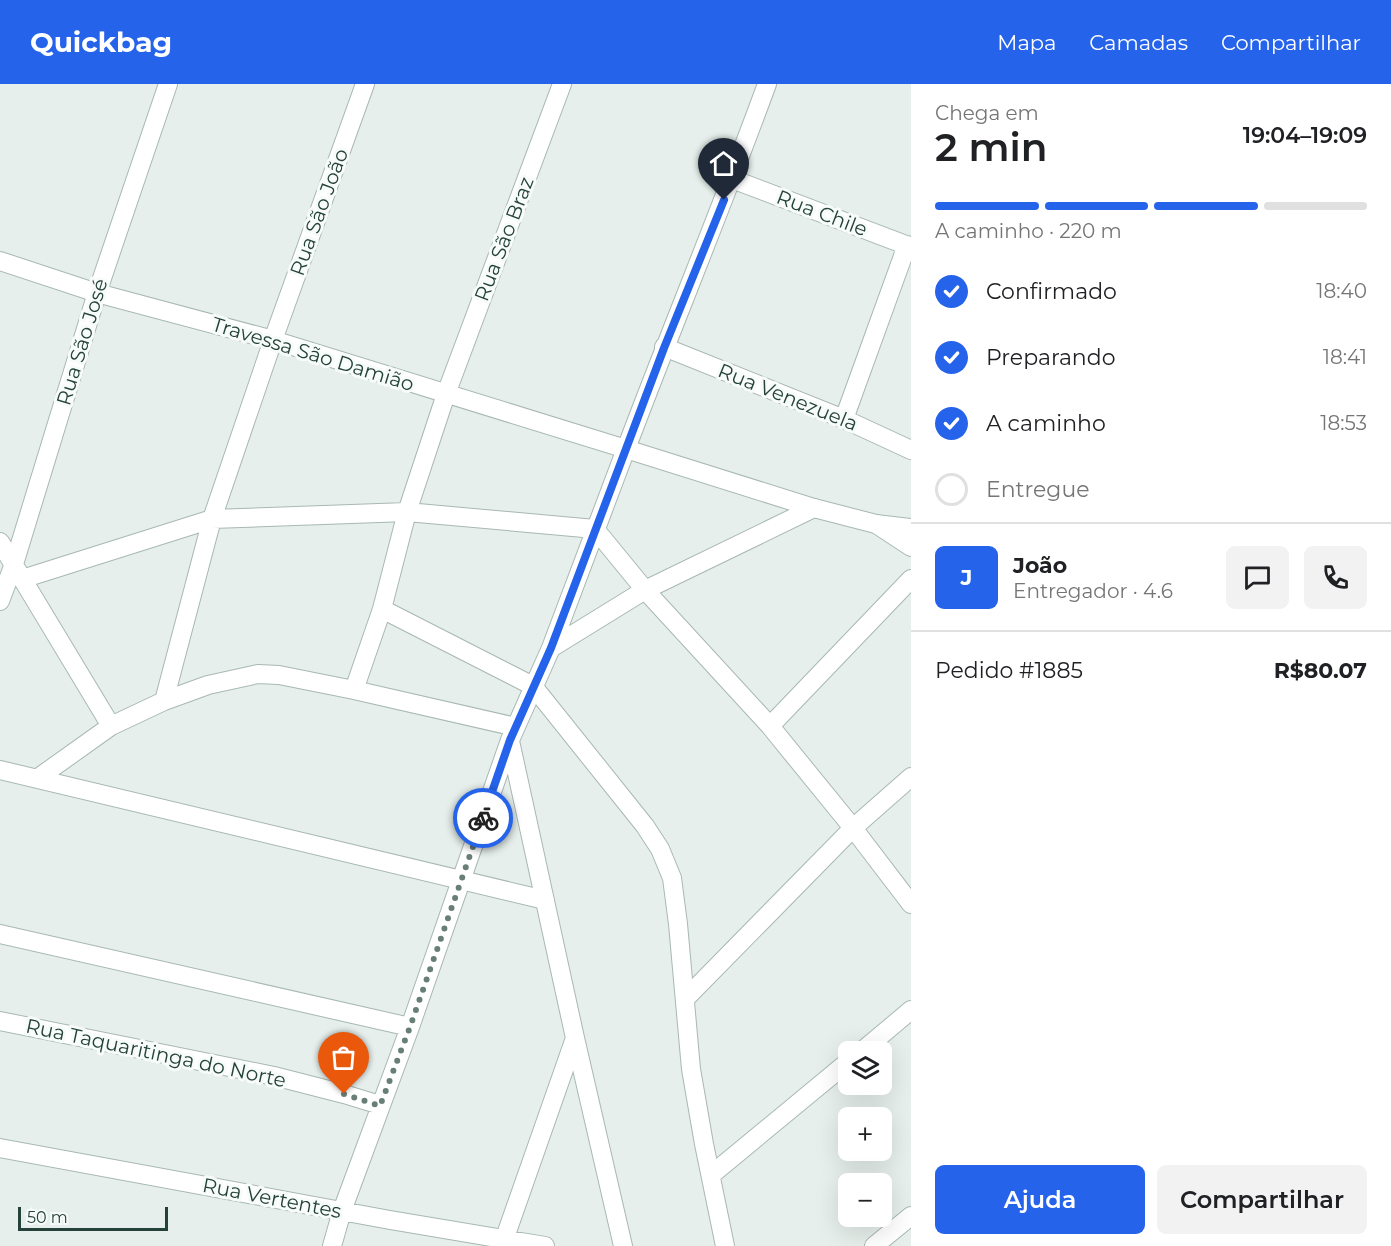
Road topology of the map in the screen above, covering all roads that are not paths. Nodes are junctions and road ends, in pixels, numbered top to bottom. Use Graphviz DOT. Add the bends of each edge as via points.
graph roads {
  1 [pos="168,84"];
  2 [pos="365,84"];
  3 [pos="562,84"];
  4 [pos="767,84"];
  5 [pos="732,179"];
  6 [pos="909,246"];
  7 [pos="0,261"];
  8 [pos="97,293"];
  9 [pos="273,340"];
  10 [pos="664,348"];
  11 [pos="446,394"];
  12 [pos="844,419"];
  13 [pos="626,449"];
  14 [pos="911,450"];
  15 [pos="814,508"];
  16 [pos="407,512"];
  17 [pos="212,519"];
  18 [pos="876,524"];
  19 [pos="911,528"];
  20 [pos="595,529"];
  21 [pos="0,542"];
  22 [pos="911,547"];
  23 [pos="18,571"];
  24 [pos="911,579"];
  25 [pos="645,590"];
  26 [pos="0,601"];
  27 [pos="382,609"];
  28 [pos="551,648"];
  29 [pos="533,686"];
  30 [pos="354,690"];
  31 [pos="164,701"];
  32 [pos="111,726"];
  33 [pos="770,726"];
  34 [pos="513,734"];
  35 [pos="0,770"];
  36 [pos="911,777"];
  37 [pos="38,778"];
  38 [pos="853,828"];
  39 [pos="461,879"];
  40 [pos="545,900"];
  41 [pos="911,903"];
  42 [pos="0,934"];
  43 [pos="685,999"];
  44 [pos="911,1010"];
  45 [pos="0,1021"];
  46 [pos="410,1027"];
  47 [pos="575,1038"];
  48 [pos="874,1041"];
  49 [pos="838,1070"];
  50 [pos="380,1106"];
  51 [pos="0,1148"];
  52 [pos="711,1175"];
  53 [pos="342,1211"];
  54 [pos="911,1216"];
  55 [pos="503,1243"];
  56 [pos="332,1246"];
  57 [pos="545,1246"];
  58 [pos="623,1246"];
  59 [pos="725,1246"];
  60 [pos="874,1246"];
  1 -- 8 [label="street, Rua São José"];
  2 -- 9 [label="street, Rua São João"];
  3 -- 11 [label="street, Rua São Braz"];
  4 -- 5 [label="street"];
  5 -- 6 [label="street, Rua Chile"];
  5 -- 10 [label="street"];
  6 -- 12 [label="street"];
  7 -- 8 [label="street, Travessa São Damião"];
  8 -- 9 [label="street, Travessa São Damião"];
  8 -- 23 [label="street, Rua São José"];
  9 -- 11 [label="street, Travessa São Damião"];
  9 -- 17 [label="street, Rua São João"];
  10 -- 12 [label="street, Rua Venezuela"];
  10 -- 13 [label="street"];
  11 -- 13 [label="street, Travessa São Damião"];
  11 -- 16 [label="street, Rua São Braz"];
  12 -- 14 [label="street, Rua Venezuela"];
  13 -- 15 [label="street, Travessa São Damião"];
  13 -- 20 [label="street"];
  15 -- 18 [label="street, Travessa São Damião"];
  15 -- 25 [label="street"];
  16 -- 17 [label="street"];
  16 -- 20 [label="street"];
  16 -- 27 [label="street, Rua São Braz"];
  17 -- 23 [label="street"];
  17 -- 31 [label="street, Rua São João"];
  18 -- 19 [label="street"];
  18 -- 22 [label="street"];
  20 -- 25 [label="street"];
  20 -- 28 [label="street"];
  21 -- 23 [label="street"];
  23 -- 26 [label="street, Rua São José"];
  23 -- 32 [label="street"];
  24 -- 33 [label="street"];
  25 -- 28 [label="street"];
  25 -- 33 [label="street"];
  27 -- 29 [label="street"];
  27 -- 30 [label="street, Rua São Braz"];
  28 -- 29 [label="street"];
  29 -- 34 [label="street"];
  29 -- 43 [label="street" via="660,849 672,878"];
  30 -- 31 [label="street" via="258,674 208,685"];
  30 -- 34 [label="street"];
  31 -- 32 [label="street"];
  32 -- 37 [label="street"];
  33 -- 38 [label="street"];
  34 -- 39 [label="street"];
  34 -- 40 [label="street"];
  35 -- 37 [label="street"];
  36 -- 38 [label="street"];
  37 -- 39 [label="street"];
  38 -- 41 [label="street"];
  38 -- 43 [label="street"];
  39 -- 40 [label="street"];
  39 -- 46 [label="street"];
  40 -- 47 [label="street"];
  42 -- 46 [label="street"];
  43 -- 52 [label="street" via="691,1069"];
  44 -- 48 [label="street"];
  45 -- 50 [label="street, Rua Taquaritinga do Norte" via="274,1076"];
  46 -- 50 [label="street"];
  47 -- 55 [label="street"];
  47 -- 58 [label="street"];
  49 -- 52 [label="street"];
  50 -- 53 [label="street"];
  51 -- 53 [label="street, Rua Vertentes"];
  52 -- 59 [label="street"];
  53 -- 55 [label="street, Rua Vertentes"];
  53 -- 56 [label="street"];
  54 -- 60 [label="street"];
  55 -- 57 [label="street, Rua Vertentes"];
}
